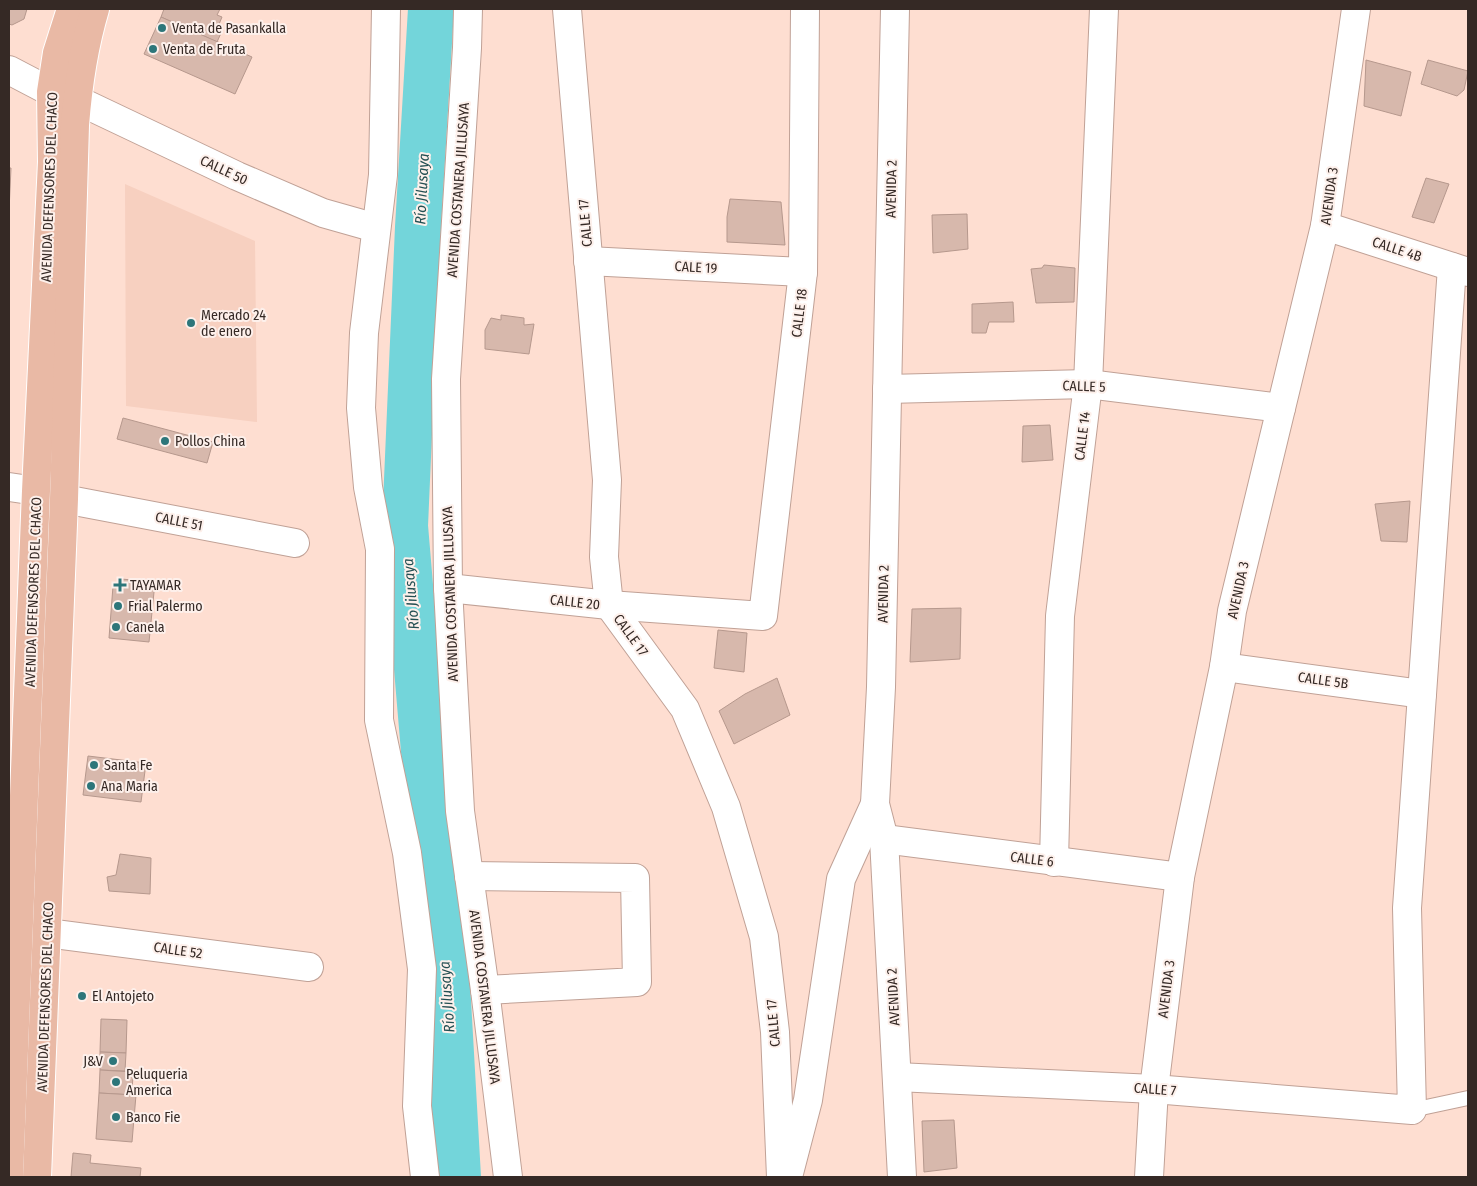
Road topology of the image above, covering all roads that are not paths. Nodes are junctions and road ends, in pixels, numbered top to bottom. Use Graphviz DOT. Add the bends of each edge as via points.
graph roads {
  1 [pos="71,9"];
  2 [pos="95,9"];
  3 [pos="386,9"];
  4 [pos="468,9"];
  5 [pos="567,9"];
  6 [pos="805,9"];
  7 [pos="895,9"];
  8 [pos="1104,9"];
  9 [pos="1356,9"];
  10 [pos="9,70"];
  11 [pos="51,92"];
  12 [pos="77,100"];
  13 [pos="1326,226"];
  14 [pos="376,228"];
  15 [pos="59,253"];
  16 [pos="588,262"];
  17 [pos="1460,269"];
  18 [pos="803,272"];
  19 [pos="1088,384"];
  20 [pos="887,389"];
  21 [pos="1281,408"];
  22 [pos="9,486"];
  23 [pos="36,491"];
  24 [pos="64,499"];
  25 [pos="295,543"];
  26 [pos="448,588"];
  27 [pos="609,605"];
  28 [pos="763,616"];
  29 [pos="1224,667"];
  30 [pos="1422,694"];
  31 [pos="875,804"];
  32 [pos="884,839"];
  33 [pos="1054,862"];
  34 [pos="469,876"];
  35 [pos="1180,877"];
  36 [pos="14,926"];
  37 [pos="48,933"];
  38 [pos="309,968"];
  39 [pos="485,990"];
  40 [pos="897,1077"];
  41 [pos="1154,1089"];
  42 [pos="1468,1098"];
  43 [pos="1412,1110"];
  44 [pos="9,1177"];
  45 [pos="37,1177"];
  46 [pos="425,1177"];
  47 [pos="508,1177"];
  48 [pos="781,1177"];
  49 [pos="788,1177"];
  50 [pos="902,1177"];
  51 [pos="1149,1177"];
  1 -- 11 [label="main road, AVENIDA DEFENSORES DEL CHACO" via="57,53"];
  2 -- 12 [label="main road, AVENIDA DEFENSORES DEL CHACO"];
  3 -- 14 [label="street" via="383,175"];
  4 -- 26 [label="street, AVENIDA COSTANERA JILLUSAYA" via="446,379"];
  5 -- 16 [label="street, CALLE 17"];
  6 -- 18 [label="street, CALLE 18"];
  7 -- 20 [label="street, AVENIDA 2"];
  8 -- 19 [label="street, CALLE 14"];
  9 -- 13 [label="street, AVENIDA 3"];
  10 -- 11 [label="street"];
  11 -- 12 [label="main road"];
  11 -- 15 [label="main road, AVENIDA DEFENSORES DEL CHACO"];
  12 -- 14 [label="street, CALLE 50" via="323,213"];
  12 -- 15 [label="main road, AVENIDA DEFENSORES DEL CHACO"];
  13 -- 17 [label="street, CALLE 4B"];
  13 -- 21 [label="street, AVENIDA 3"];
  14 -- 46 [label="street" via="364,333 361,408 368,487 380,549 379,720 406,853 422,969 416,1106"];
  15 -- 23 [label="main road, AVENIDA DEFENSORES DEL CHACO"];
  15 -- 24 [label="main road, AVENIDA DEFENSORES DEL CHACO"];
  16 -- 18 [label="street, CALE 19"];
  16 -- 27 [label="street, CALLE 17" via="607,480 604,557"];
  17 -- 30 [label="street"];
  18 -- 28 [label="street, CALLE 18"];
  19 -- 20 [label="street, CALLE 5"];
  19 -- 21 [label="street, CALLE 5"];
  19 -- 33 [label="street, CALLE 14" via="1060,616"];
  20 -- 31 [label="street, AVENIDA 2" via="881,687"];
  21 -- 29 [label="street, AVENIDA 3" via="1232,611"];
  22 -- 23 [label="street"];
  23 -- 24 [label="main road"];
  23 -- 36 [label="main road, AVENIDA DEFENSORES DEL CHACO"];
  24 -- 25 [label="street, CALLE 51"];
  24 -- 37 [label="main road, AVENIDA DEFENSORES DEL CHACO"];
  26 -- 27 [label="street, CALLE 20"];
  26 -- 34 [label="street, AVENIDA COSTANERA JILLUSAYA" via="460,811"];
  27 -- 28 [label="street, CALLE 20"];
  27 -- 48 [label="street, CALLE 17" via="685,709 726,807 764,937 775,1032"];
  29 -- 30 [label="street, CALLE 5B"];
  29 -- 35 [label="street, AVENIDA 3"];
  30 -- 43 [label="street" via="1407,908"];
  31 -- 32 [label="street, AVENIDA 2"];
  31 -- 49 [label="street" via="841,879 808,1100"];
  32 -- 33 [label="street, CALLE 6"];
  32 -- 40 [label="street, AVENIDA 2"];
  33 -- 35 [label="street, CALLE 6"];
  34 -- 39 [label="street, AVENIDA COSTANERA JILLUSAYA"];
  34 -- 39 [label="street" via="635,878 637,982"];
  35 -- 41 [label="street, AVENIDA 3"];
  36 -- 37 [label="main road"];
  36 -- 44 [label="main road, AVENIDA DEFENSORES DEL CHACO"];
  37 -- 38 [label="street, CALLE 52"];
  37 -- 45 [label="main road, AVENIDA DEFENSORES DEL CHACO"];
  39 -- 47 [label="street, AVENIDA COSTANERA JILLUSAYA"];
  40 -- 41 [label="street, CALLE 7"];
  40 -- 50 [label="street, AVENIDA 2"];
  41 -- 43 [label="street, CALLE 7"];
  41 -- 51 [label="street, AVENIDA 3"];
  42 -- 43 [label="lane"];
}
